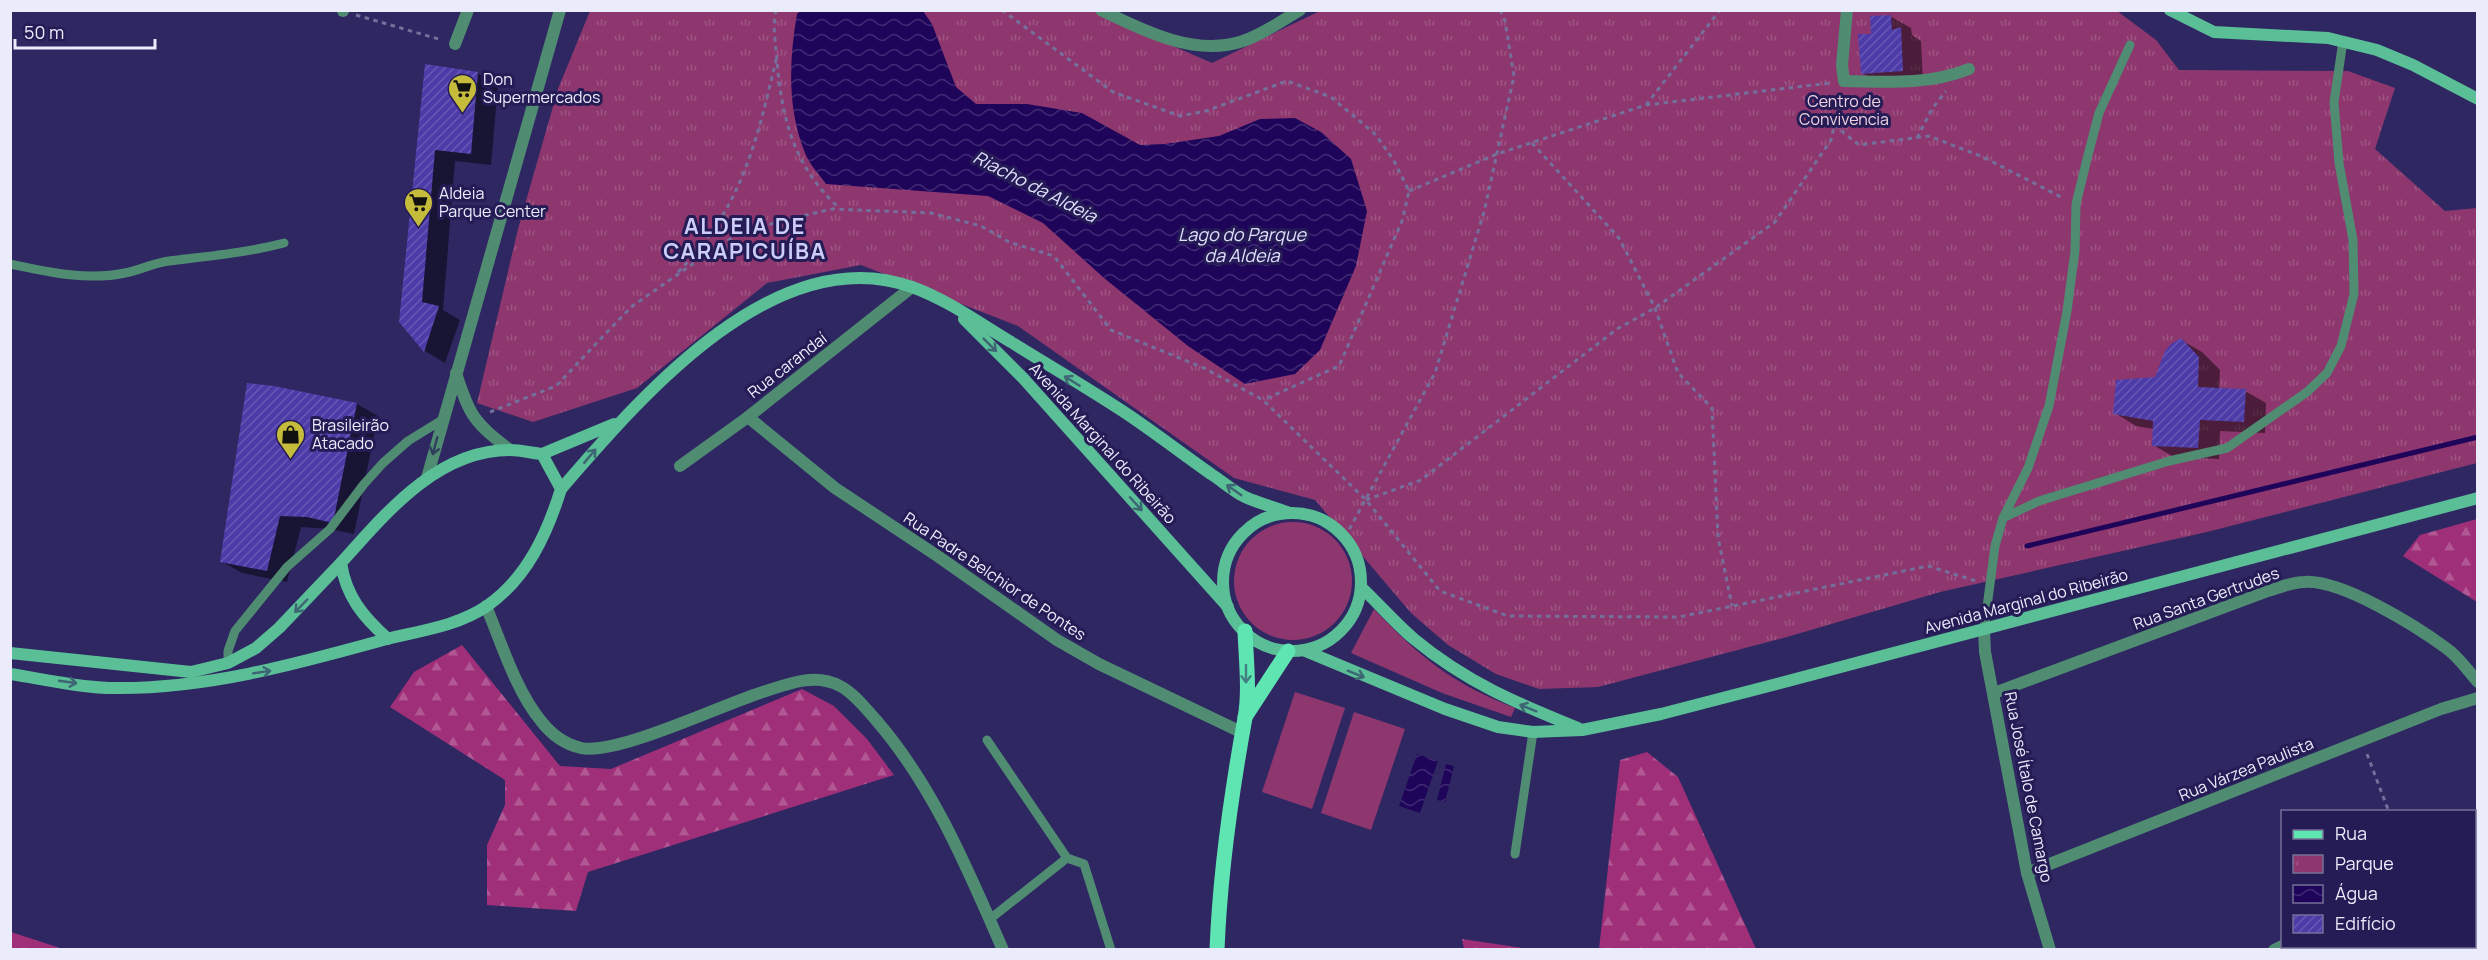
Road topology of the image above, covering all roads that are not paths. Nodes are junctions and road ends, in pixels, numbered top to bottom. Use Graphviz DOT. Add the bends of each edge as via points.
graph roads {
  1 [pos="468,10"];
  2 [pos="560,10"];
  3 [pos="1101,10"];
  4 [pos="1300,10"];
  5 [pos="1847,10"];
  6 [pos="2170,10"];
  7 [pos="2343,41"];
  8 [pos="455,44"];
  9 [pos="2130,45"];
  10 [pos="1965,70"];
  11 [pos="2478,99"];
  12 [pos="284,243"];
  13 [pos="10,264"];
  14 [pos="912,287"];
  15 [pos="948,304"];
  16 [pos="456,373"];
  17 [pos="748,417"];
  18 [pos="442,420"];
  19 [pos="618,423"];
  20 [pos="510,450"];
  21 [pos="542,454"];
  22 [pos="680,466"];
  23 [pos="427,478"];
  24 [pos="561,489"];
  25 [pos="2478,498"];
  26 [pos="1287,512"];
  27 [pos="2003,518"];
  28 [pos="340,563"];
  29 [pos="1361,587"];
  30 [pos="486,606"];
  31 [pos="1229,608"];
  32 [pos="1984,630"];
  33 [pos="1245,632"];
  34 [pos="388,639"];
  35 [pos="1296,650"];
  36 [pos="10,653"];
  37 [pos="228,663"];
  38 [pos="10,674"];
  39 [pos="2478,682"];
  40 [pos="1994,693"];
  41 [pos="2478,698"];
  42 [pos="1243,725"];
  43 [pos="1582,730"];
  44 [pos="1533,732"];
  45 [pos="987,740"];
  46 [pos="1515,854"];
  47 [pos="1067,858"];
  48 [pos="2027,873"];
  49 [pos="990,919"];
  50 [pos="1003,950"];
  51 [pos="1111,950"];
  52 [pos="1217,950"];
  53 [pos="2050,950"];
  1 -- 8 [label="street"];
  2 -- 16 [label="street"];
  3 -- 4 [label="street" via="1139,29 1182,43 1215,46 1242,42"];
  5 -- 10 [label="street" via="1844,81 1940,79"];
  6 -- 7 [label="main road" via="2214,32"];
  7 -- 11 [label="main road" via="2413,65"];
  7 -- 27 [label="lane" via="2334,102 2339,163 2353,240 2354,294 2342,346 2327,374 2227,448 2169,461 2050,498"];
  9 -- 27 [label="lane" via="2099,113 2076,204 2075,251 2049,406 2028,468"];
  12 -- 13 [label="lane" via="157,263 103,276 70,275"];
  14 -- 15 [label="main road, Avenida Marginal do Ribeirão"];
  14 -- 17 [label="street, Rua carandaí"];
  14 -- 19 [label="main road, Avenida Marginal do Ribeirão" via="856,278 812,285 778,296 746,312 719,332"];
  26 -- 15 [label="main road, Avenida Marginal do Ribeirão, one-way" via="1243,496 1130,416"];
  15 -- 31 [label="main road, Avenida Marginal do Ribeirão, one-way" via="1023,378"];
  16 -- 18 [label="street"];
  16 -- 20 [label="street" via="474,419"];
  17 -- 22 [label="street, Rua carandaí"];
  17 -- 42 [label="street, Rua Padre Belchior de Pontes" via="835,488 1057,640 1099,664"];
  18 -- 23 [label="street, one-way"];
  18 -- 37 [label="lane" via="408,441 383,463 330,529 287,567 235,631"];
  19 -- 21 [label="main road, Avenida Marginal do Ribeirão"];
  24 -- 19 [label="main road, Avenida Marginal do Ribeirão, one-way"];
  20 -- 21 [label="main road"];
  20 -- 23 [label="main road" via="471,456"];
  21 -- 24 [label="main road"];
  23 -- 28 [label="main road" via="383,516"];
  24 -- 30 [label="main road" via="536,551 515,580"];
  25 -- 32 [label="main road, Avenida Marginal do Ribeirão"];
  26 -- 29 [label="main road, Avenida Marginal do Ribeirão" via="1329,523 1345,537 1358,561"];
  26 -- 31 [label="main road, Avenida Marginal do Ribeirão" via="1266,517 1233,545 1223,587"];
  27 -- 32 [label="lane" via="1995,546"];
  28 -- 34 [label="main road" via="354,603"];
  28 -- 37 [label="main road, one-way" via="279,628 256,648"];
  29 -- 35 [label="main road, Avenida Marginal do Ribeirão" via="1349,621 1336,635 1321,645"];
  43 -- 29 [label="main road, one-way" via="1509,701 1462,674 1413,638"];
  30 -- 34 [label="main road" via="447,625"];
  30 -- 49 [label="street" via="524,694 540,720 561,741 583,749 613,747 796,681 823,680 841,687 866,708 920,777"];
  31 -- 33 [label="main road, Avenida Marginal do Ribeirão"];
  32 -- 40 [label="street, Rua José Ítalo de Camargo"];
  32 -- 43 [label="main road, Avenida Marginal do Ribeirão" via="1661,714"];
  33 -- 35 [label="main road, Avenida Marginal do Ribeirão" via="1265,645"];
  33 -- 42 [label="main road, one-way"];
  38 -- 34 [label="main road, one-way" via="114,688 192,683 270,671"];
  35 -- 42 [label="main road"];
  35 -- 44 [label="main road, Avenida Marginal do Ribeirão, one-way" via="1445,709 1498,727"];
  36 -- 37 [label="main road" via="191,672"];
  39 -- 40 [label="street, Rua Santa Gertrudes" via="2448,649 2405,622 2345,591 2323,583 2303,582 2268,591"];
  40 -- 48 [label="street, Rua José Ítalo de Camargo"];
  41 -- 48 [label="street, Rua Várzea Paulista"];
  42 -- 52 [label="main road" via="1219,889"];
  43 -- 44 [label="main road, Avenida Marginal do Ribeirão"];
  44 -- 46 [label="lane"];
  45 -- 47 [label="lane"];
  47 -- 49 [label="lane"];
  47 -- 51 [label="lane" via="1084,864"];
  48 -- 53 [label="street, Rua José Ítalo de Camargo"];
  49 -- 50 [label="street"];
}
